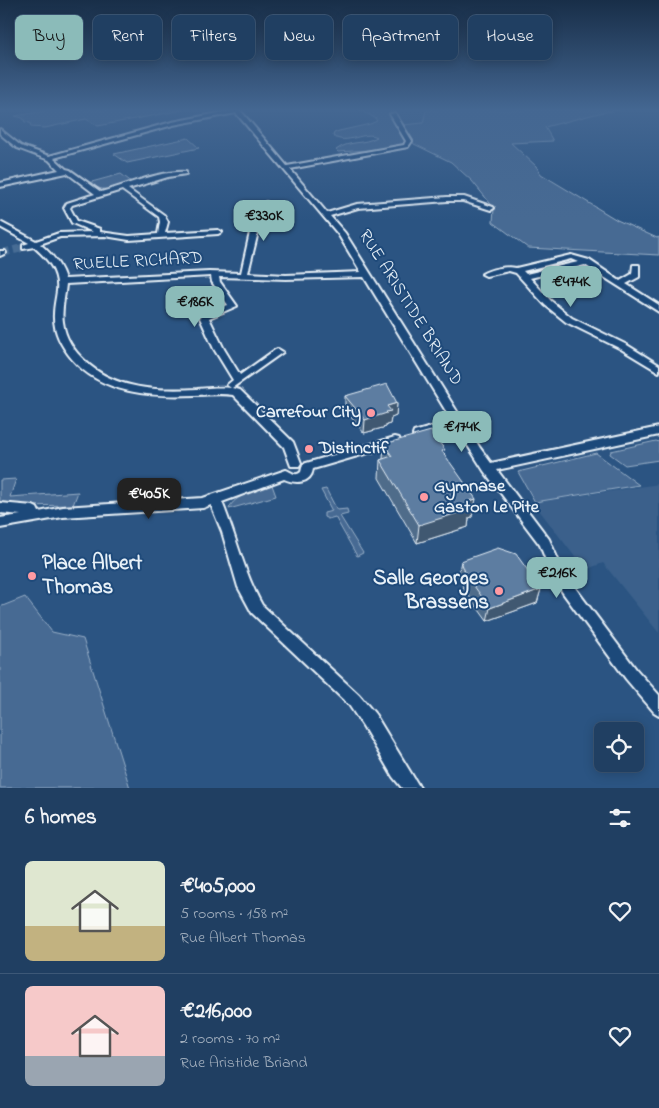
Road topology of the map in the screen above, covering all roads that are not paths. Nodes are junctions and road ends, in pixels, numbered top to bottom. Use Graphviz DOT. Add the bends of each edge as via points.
graph roads {
  1 [pos="19,147"];
  2 [pos="89,147"];
  3 [pos="268,147"];
  4 [pos="402,147"];
  5 [pos="48,158"];
  6 [pos="286,168"];
  7 [pos="64,171"];
  8 [pos="184,173"];
  9 [pos="0,185"];
  10 [pos="122,187"];
  11 [pos="99,194"];
  12 [pos="266,204"];
  13 [pos="491,208"];
  14 [pos="327,215"];
  15 [pos="0,224"];
  16 [pos="80,226"];
  17 [pos="218,232"];
  18 [pos="105,234"];
  19 [pos="59,235"];
  20 [pos="162,236"];
  21 [pos="30,246"];
  22 [pos="586,262"];
  23 [pos="636,267"];
  24 [pos="516,270"];
  25 [pos="214,274"];
  26 [pos="367,274"];
  27 [pos="486,274"];
  28 [pos="244,275"];
  29 [pos="524,277"];
  30 [pos="61,282"];
  31 [pos="620,284"];
  32 [pos="659,309"];
  33 [pos="278,352"];
  34 [pos="659,369"];
  35 [pos="238,380"];
  36 [pos="224,390"];
  37 [pos="458,424"];
  38 [pos="659,431"];
  39 [pos="295,463"];
  40 [pos="307,467"];
  41 [pos="488,468"];
  42 [pos="286,474"];
  43 [pos="215,500"];
  44 [pos="0,508"];
  45 [pos="52,513"];
  46 [pos="0,523"];
  47 [pos="659,707"];
  48 [pos="412,788"];
  1 -- 5 [label="street"];
  2 -- 5 [label="street"];
  3 -- 6 [label="street, RUE ARISTIDE BRIAND"];
  4 -- 6 [label="street"];
  5 -- 7 [label="street"];
  6 -- 14 [label="street, RUE ARISTIDE BRIAND"];
  7 -- 9 [label="street"];
  7 -- 11 [label="street"];
  8 -- 10 [label="street"];
  10 -- 11 [label="street"];
  10 -- 20 [label="street" via="162,216"];
  11 -- 16 [label="street" via="73,201 68,206 72,220"];
  12 -- 28 [label="street" via="255,228"];
  13 -- 14 [label="street" via="464,199 447,198 357,206"];
  14 -- 26 [label="street, RUE ARISTIDE BRIAND"];
  15 -- 21 [label="street" via="17,232"];
  16 -- 18 [label="street"];
  16 -- 19 [label="street"];
  17 -- 20 [label="street"];
  18 -- 19 [label="street"];
  18 -- 20 [label="street" via="124,238"];
  19 -- 21 [label="street"];
  21 -- 30 [label="street" via="53,261"];
  22 -- 24 [label="street" via="571,257"];
  22 -- 29 [label="street"];
  22 -- 31 [label="street"];
  23 -- 31 [label="street" via="636,275"];
  24 -- 27 [label="street"];
  24 -- 29 [label="street"];
  25 -- 28 [label="street, RUELLE RICHARD"];
  25 -- 30 [label="street, RUELLE RICHARD"];
  25 -- 35 [label="street" via="233,306 204,318"];
  26 -- 28 [label="street, RUELLE RICHARD" via="286,278"];
  26 -- 37 [label="street, RUE ARISTIDE BRIAND"];
  29 -- 34 [label="street" via="568,320 624,347"];
  30 -- 36 [label="street" via="58,319 61,335 74,354 96,374 118,385 143,391"];
  31 -- 32 [label="street"];
  33 -- 35 [label="street"];
  35 -- 36 [label="street"];
  36 -- 39 [label="street" via="239,394 285,441 292,450"];
  37 -- 40 [label="street"];
  37 -- 41 [label="street, RUE ARISTIDE BRIAND"];
  38 -- 41 [label="street"];
  39 -- 40 [label="street"];
  39 -- 42 [label="street" via="286,467"];
  40 -- 42 [label="street" via="307,473 300,478 293,479"];
  41 -- 47 [label="street, RUE ARISTIDE BRIAND" via="545,543 568,590"];
  42 -- 43 [label="street"];
  43 -- 45 [label="street"];
  43 -- 48 [label="street" via="243,582 256,609 354,700"];
  44 -- 45 [label="street"];
  45 -- 46 [label="street"];
}
